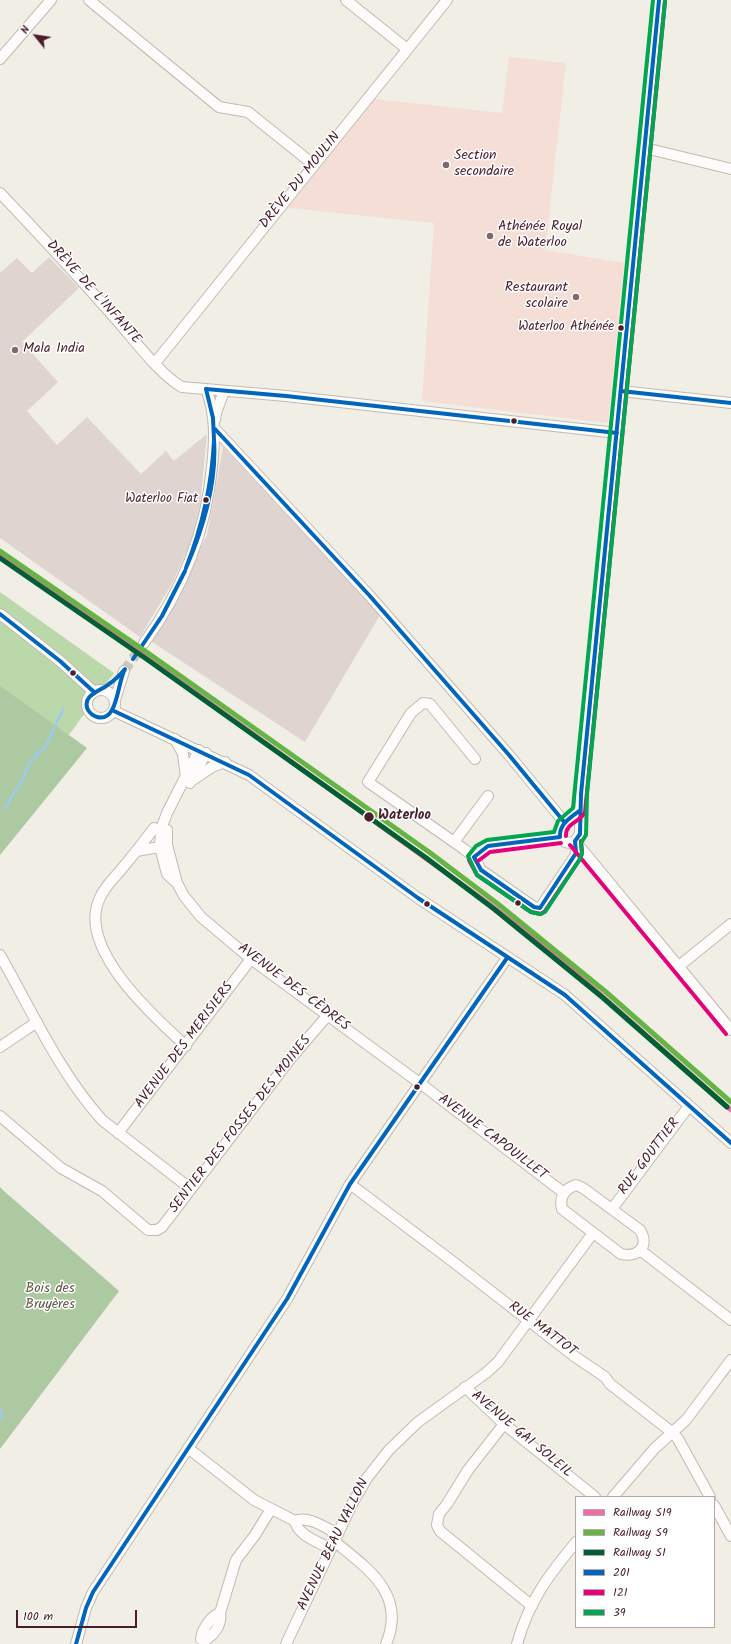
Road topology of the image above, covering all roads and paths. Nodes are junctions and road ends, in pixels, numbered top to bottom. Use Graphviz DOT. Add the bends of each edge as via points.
graph roads {
  1 [pos="51,0"];
  2 [pos="89,0"];
  3 [pos="346,0"];
  4 [pos="447,0"];
  5 [pos="659,0"];
  6 [pos="407,49"];
  7 [pos="0,59"];
  8 [pos="645,148"];
  9 [pos="314,166"];
  10 [pos="731,169"];
  11 [pos="0,193"];
  12 [pos="155,363"];
  13 [pos="206,389"];
  14 [pos="224,391"];
  15 [pos="621,391"];
  16 [pos="731,403"];
  17 [pos="215,427"];
  18 [pos="617,433"];
  19 [pos="0,614"];
  20 [pos="144,643"];
  21 [pos="97,691"];
  22 [pos="115,700"];
  23 [pos="114,711"];
  24 [pos="175,739"];
  25 [pos="203,752"];
  26 [pos="475,759"];
  27 [pos="224,762"];
  28 [pos="189,779"];
  29 [pos="488,796"];
  30 [pos="579,811"];
  31 [pos="565,823"];
  32 [pos="154,828"];
  33 [pos="579,829"];
  34 [pos="560,837"];
  35 [pos="575,841"];
  36 [pos="454,842"];
  37 [pos="163,846"];
  38 [pos="136,851"];
  39 [pos="474,857"];
  40 [pos="731,924"];
  41 [pos="0,956"];
  42 [pos="507,958"];
  43 [pos="251,959"];
  44 [pos="679,966"];
  45 [pos="328,1015"];
  46 [pos="37,1022"];
  47 [pos="731,1030"];
  48 [pos="186,1046"];
  49 [pos="0,1047"];
  50 [pos="420,1083"];
  51 [pos="689,1106"];
  52 [pos="0,1116"];
  53 [pos="118,1133"];
  54 [pos="731,1143"];
  55 [pos="350,1184"];
  56 [pos="191,1189"];
  57 [pos="564,1193"];
  58 [pos="612,1209"];
  59 [pos="593,1233"];
  60 [pos="640,1250"];
  61 [pos="528,1320"];
  62 [pos="731,1320"];
  63 [pos="731,1360"];
  64 [pos="465,1387"];
  65 [pos="504,1424"];
  66 [pos="672,1433"];
  67 [pos="188,1448"];
  68 [pos="594,1496"];
  69 [pos="614,1496"];
  70 [pos="709,1496"];
  71 [pos="715,1507"];
  72 [pos="271,1509"];
  73 [pos="295,1521"];
  74 [pos="731,1536"];
  75 [pos="334,1542"];
  76 [pos="575,1543"];
  77 [pos="532,1606"];
  78 [pos="220,1614"];
  79 [pos="76,1644"];
  80 [pos="286,1644"];
  81 [pos="386,1644"];
  82 [pos="517,1644"];
  1 -- 7 [label="street"];
  2 -- 9 [label="street" via="219,107 248,112"];
  3 -- 6 [label="street"];
  4 -- 6 [label="street, DRÈVE DU MOULIN"];
  5 -- 8 [label="street"];
  6 -- 9 [label="street, DRÈVE DU MOULIN"];
  8 -- 10 [label="street"];
  8 -- 15 [label="street"];
  9 -- 12 [label="street, DRÈVE DU MOULIN"];
  11 -- 12 [label="street, DRÈVE DE L'INFANTE"];
  12 -- 13 [label="street, DRÈVE DE L'INFANTE" via="175,383 189,388"];
  13 -- 14 [label="street"];
  13 -- 17 [label="street"];
  14 -- 17 [label="street" via="216,413"];
  14 -- 18 [label="street"];
  15 -- 16 [label="street"];
  15 -- 18 [label="street"];
  17 -- 20 [label="street" via="210,492 196,545 164,613"];
  17 -- 31 [label="street" via="369,595"];
  18 -- 30 [label="street"];
  19 -- 21 [label="street"];
  21 -- 22 [label="street" via="108,692"];
  21 -- 22 [label="street" via="114,681 124,671"];
  21 -- 23 [label="street" via="90,695 87,707 89,712 99,718 105,718"];
  22 -- 23 [label="street"];
  23 -- 24 [label="street"];
  24 -- 25 [label="street"];
  24 -- 28 [label="street" via="184,754"];
  25 -- 27 [label="street"];
  25 -- 28 [label="street, AVENUE DES CÈDRES"];
  26 -- 36 [label="street" via="430,704 423,702 411,713 368,782"];
  27 -- 28 [label="street, AVENUE DES CÈDRES"];
  27 -- 42 [label="street" via="263,784 418,898"];
  28 -- 37 [label="street, AVENUE DES CÈDRES" via="166,813 161,829"];
  29 -- 36 [label="street"];
  30 -- 31 [label="street"];
  30 -- 33 [label="street"];
  31 -- 33 [label="street" via="573,823"];
  31 -- 34 [label="street" via="560,829"];
  32 -- 38 [label="street"];
  33 -- 35 [label="street" via="580,834"];
  34 -- 35 [label="street" via="568,843"];
  34 -- 39 [label="street" via="488,846"];
  35 -- 39 [label="street" via="575,856 540,908 534,908 481,870"];
  35 -- 44 [label="street"];
  36 -- 39 [label="street"];
  37 -- 38 [label="street"];
  37 -- 43 [label="street, AVENUE DES CÈDRES" via="167,874 184,896 201,917"];
  38 -- 48 [label="street" via="106,887 99,900 94,916 97,939 119,977 152,1015"];
  40 -- 44 [label="street"];
  41 -- 46 [label="street"];
  42 -- 50 [label="street"];
  42 -- 51 [label="street" via="565,995"];
  43 -- 45 [label="street, AVENUE DES CÈDRES"];
  43 -- 48 [label="street, AVENUE DES MERISIERS"];
  44 -- 47 [label="street"];
  45 -- 50 [label="street, AVENUE DES CÈDRES"];
  45 -- 56 [label="street, SENTIER DES FOSSES DES MOINES" via="291,1058"];
  46 -- 49 [label="street"];
  46 -- 53 [label="street" via="90,1106"];
  48 -- 53 [label="street, AVENUE DES MERISIERS"];
  50 -- 55 [label="street"];
  50 -- 57 [label="street, AVENUE CAPOUILLET"];
  51 -- 54 [label="street"];
  51 -- 58 [label="street, RUE GOUTTIER"];
  52 -- 56 [label="street, SENTIER DES FOSSES DES MOINES" via="61,1168 102,1191 148,1230 153,1231 162,1227"];
  53 -- 56 [label="street"];
  55 -- 61 [label="street, RUE MATTOT"];
  55 -- 67 [label="street" via="288,1299"];
  57 -- 58 [label="street" via="576,1185"];
  57 -- 59 [label="street" via="560,1201 562,1209"];
  58 -- 60 [label="street" via="640,1230 644,1242"];
  59 -- 60 [label="street" via="621,1254 628,1256"];
  59 -- 61 [label="street"];
  60 -- 62 [label="street"];
  61 -- 64 [label="street, AVENUE BEAU VALLON" via="498,1362"];
  61 -- 66 [label="street, RUE MATTOT" via="605,1377 610,1384"];
  63 -- 66 [label="street" via="686,1420"];
  64 -- 65 [label="street, AVENUE GAI SOLEIL"];
  64 -- 75 [label="street, AVENUE BEAU VALLON" via="418,1422 389,1450 367,1478"];
  65 -- 68 [label="street, AVENUE GAI SOLEIL"];
  65 -- 77 [label="street" via="468,1470 439,1514 437,1525 440,1531"];
  66 -- 69 [label="street" via="655,1448"];
  66 -- 70 [label="street, RUE MATTOT" via="678,1439"];
  67 -- 72 [label="street" via="254,1500"];
  67 -- 79 [label="street" via="93,1592"];
  71 -- 74 [label="street"];
  72 -- 73 [label="street"];
  72 -- 78 [label="street" via="236,1560"];
  73 -- 75 [label="street" via="306,1520"];
  73 -- 75 [label="street" via="296,1528 301,1532"];
  75 -- 80 [label="street, AVENUE BEAU VALLON"];
  75 -- 81 [label="street" via="371,1572 387,1592 392,1620"];
  76 -- 77 [label="street" via="551,1572"];
  77 -- 82 [label="street"];
}
